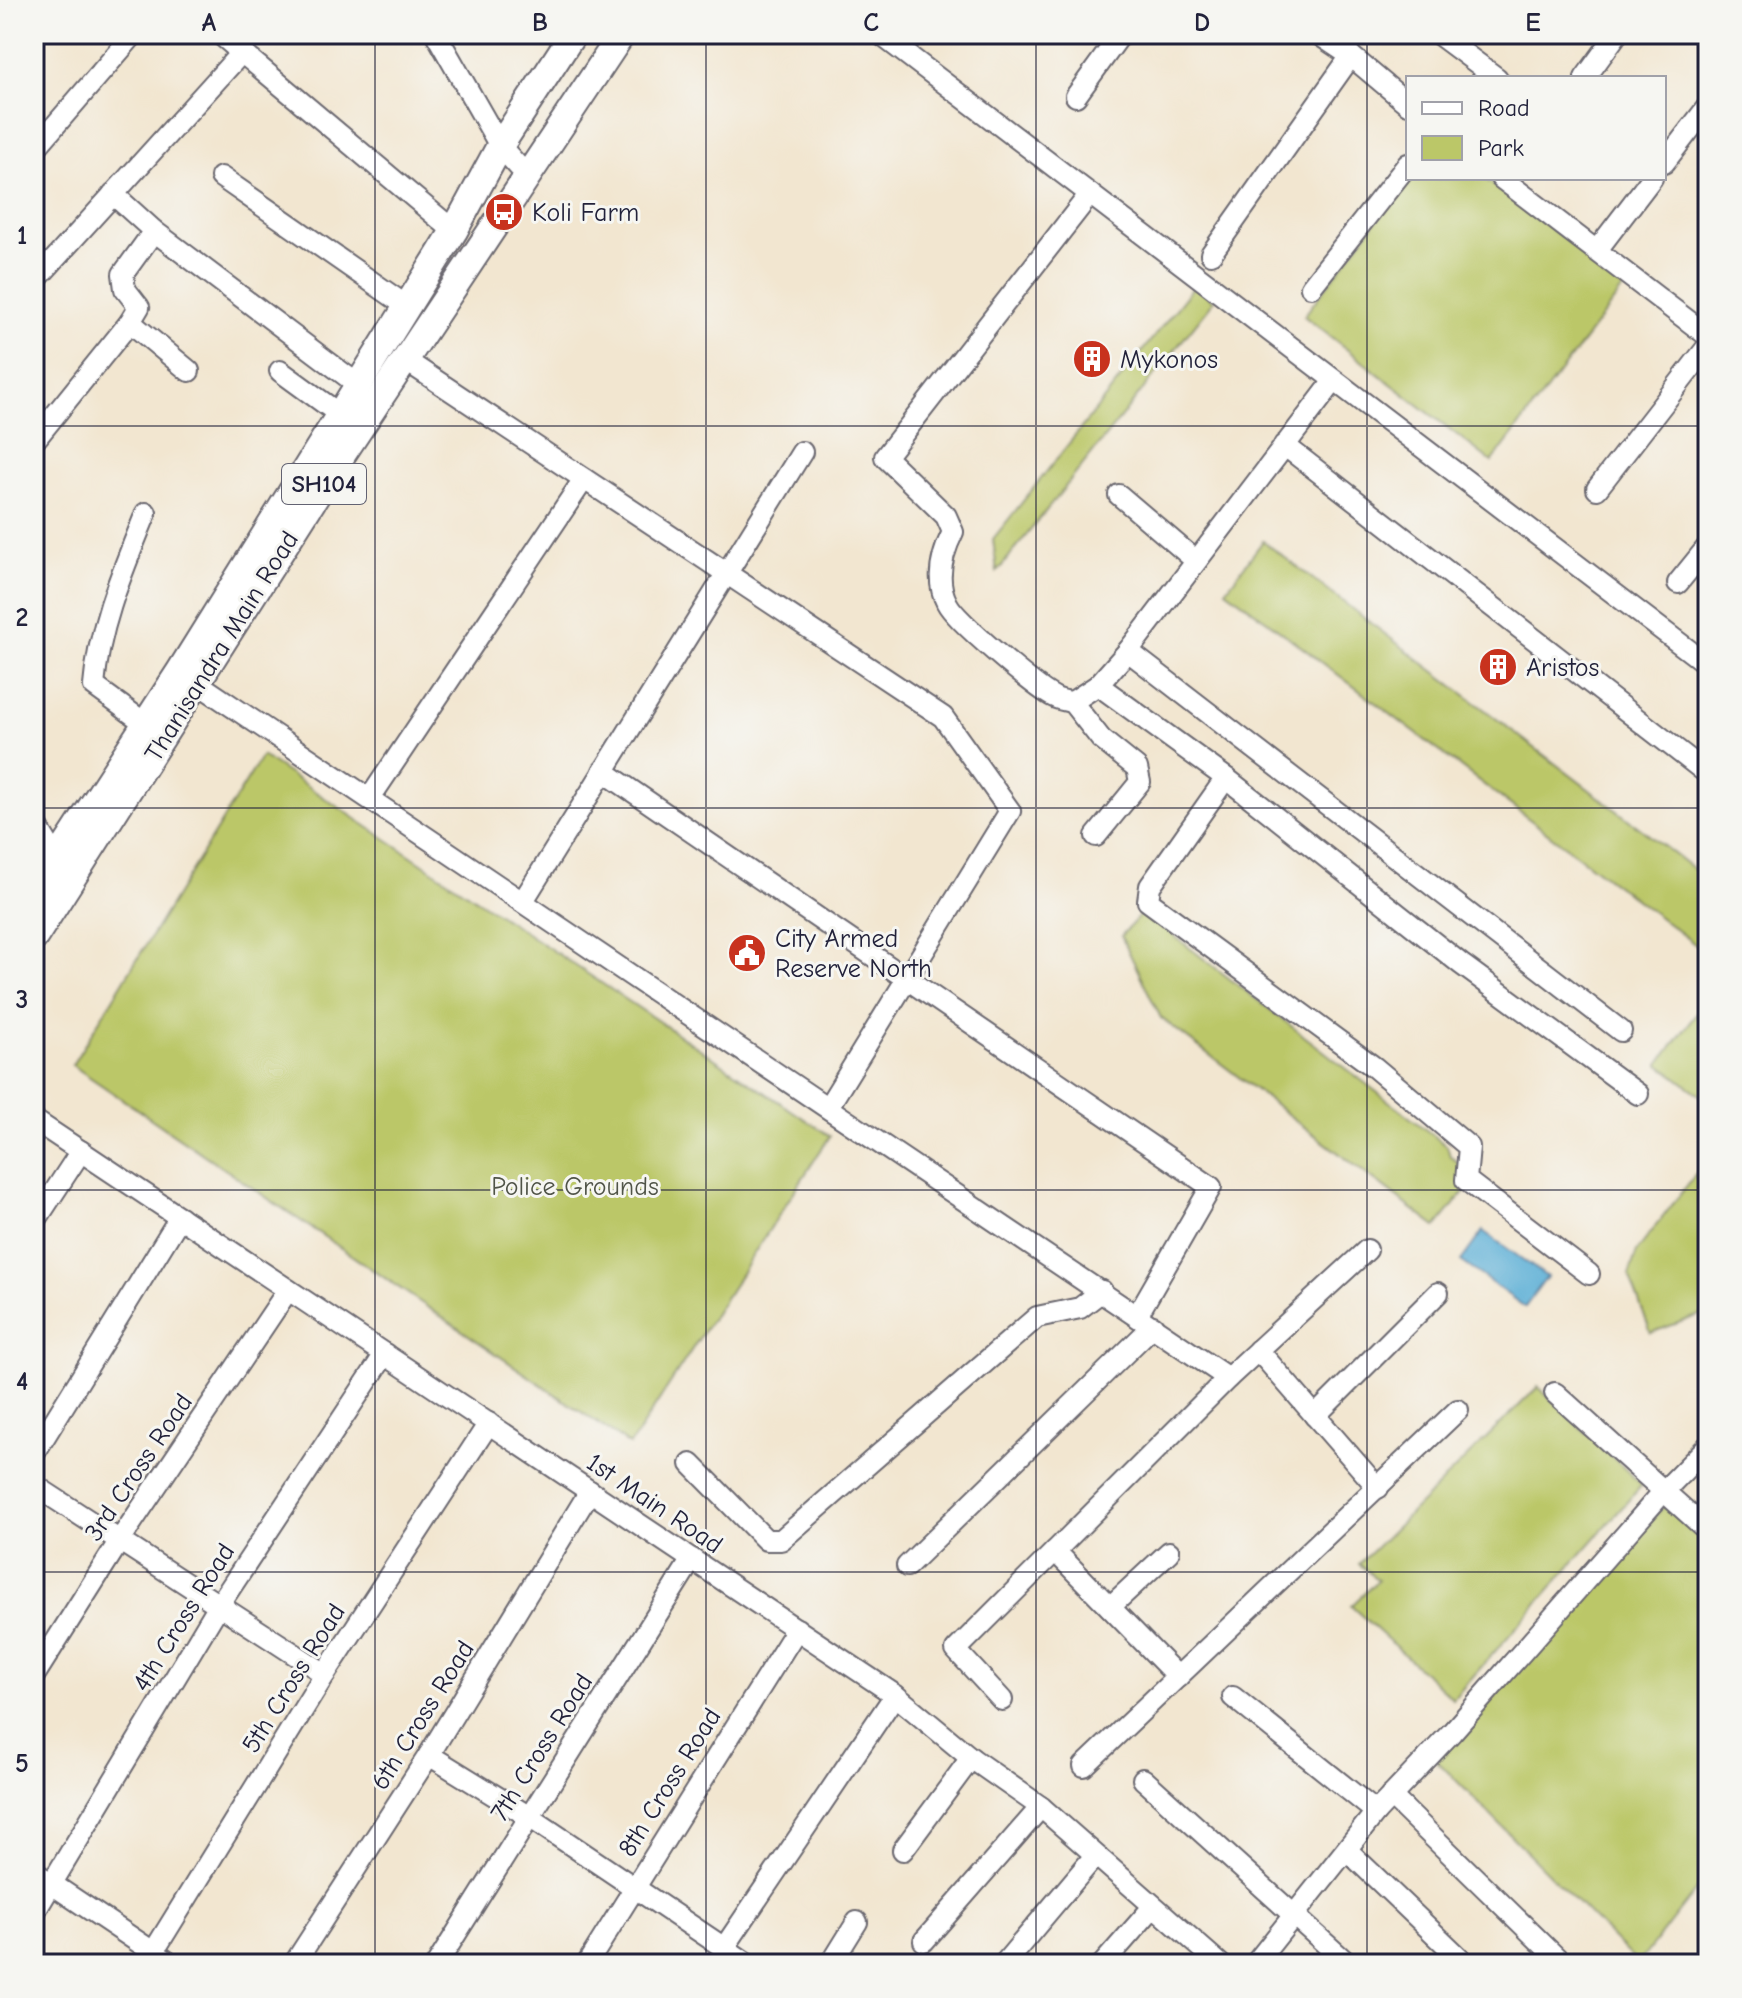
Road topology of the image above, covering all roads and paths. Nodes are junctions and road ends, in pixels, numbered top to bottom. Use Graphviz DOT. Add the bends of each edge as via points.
graph roads {
  1 [pos="134,34"];
  2 [pos="220,34"];
  3 [pos="436,34"];
  4 [pos="573,34"];
  5 [pos="622,34"];
  6 [pos="880,34"];
  7 [pos="1121,34"];
  8 [pos="1318,34"];
  9 [pos="1438,34"];
  10 [pos="1617,34"];
  11 [pos="242,52"];
  12 [pos="1351,56"];
  13 [pos="1494,76"];
  14 [pos="1586,76"];
  15 [pos="1076,96"];
  16 [pos="1406,102"];
  17 [pos="1708,106"];
  18 [pos="500,146"];
  19 [pos="34,150"];
  20 [pos="1666,160"];
  21 [pos="1406,167"];
  22 [pos="527,176"];
  23 [pos="221,177"];
  24 [pos="1504,180"];
  25 [pos="1650,180"];
  26 [pos="113,194"];
  27 [pos="1090,194"];
  28 [pos="154,231"];
  29 [pos="454,231"];
  30 [pos="1597,250"];
  31 [pos="1211,254"];
  32 [pos="34,282"];
  33 [pos="1311,287"];
  34 [pos="405,305"];
  35 [pos="130,322"];
  36 [pos="1708,336"];
  37 [pos="1708,346"];
  38 [pos="405,360"];
  39 [pos="189,371"];
  40 [pos="280,371"];
  41 [pos="1334,381"];
  42 [pos="357,384"];
  43 [pos="339,414"];
  44 [pos="34,441"];
  45 [pos="1284,445"];
  46 [pos="802,452"];
  47 [pos="584,479"];
  48 [pos="1597,489"];
  49 [pos="1119,495"];
  50 [pos="146,513"];
  51 [pos="1708,546"];
  52 [pos="1195,560"];
  53 [pos="726,573"];
  54 [pos="1678,583"];
  55 [pos="1128,651"];
  56 [pos="1708,665"];
  57 [pos="190,677"];
  58 [pos="1098,685"];
  59 [pos="1072,702"];
  60 [pos="146,724"];
  61 [pos="603,771"];
  62 [pos="1708,774"];
  63 [pos="1226,778"];
  64 [pos="370,798"];
  65 [pos="35,824"];
  66 [pos="1096,836"];
  67 [pos="57,859"];
  68 [pos="34,895"];
  69 [pos="523,901"];
  70 [pos="34,938"];
  71 [pos="907,979"];
  72 [pos="1621,1031"];
  73 [pos="1638,1094"];
  74 [pos="828,1107"];
  75 [pos="34,1120"];
  76 [pos="81,1151"];
  77 [pos="180,1217"];
  78 [pos="34,1223"];
  79 [pos="1367,1250"];
  80 [pos="1589,1274"];
  81 [pos="288,1290"];
  82 [pos="1102,1291"];
  83 [pos="1438,1293"];
  84 [pos="1145,1320"];
  85 [pos="1258,1350"];
  86 [pos="385,1354"];
  87 [pos="1228,1378"];
  88 [pos="1555,1393"];
  89 [pos="1458,1410"];
  90 [pos="1315,1416"];
  91 [pos="489,1423"];
  92 [pos="1708,1446"];
  93 [pos="34,1454"];
  94 [pos="691,1464"];
  95 [pos="34,1485"];
  96 [pos="1378,1488"];
  97 [pos="590,1491"];
  98 [pos="1663,1492"];
  99 [pos="1708,1531"];
  100 [pos="120,1540"];
  101 [pos="1055,1551"];
  102 [pos="1169,1552"];
  103 [pos="692,1559"];
  104 [pos="907,1566"];
  105 [pos="219,1605"];
  106 [pos="1110,1607"];
  107 [pos="797,1629"];
  108 [pos="325,1674"];
  109 [pos="34,1676"];
  110 [pos="1178,1677"];
  111 [pos="895,1695"];
  112 [pos="1233,1697"];
  113 [pos="1002,1700"];
  114 [pos="429,1755"];
  115 [pos="971,1758"];
  116 [pos="1084,1766"];
  117 [pos="1143,1779"];
  118 [pos="1391,1796"];
  119 [pos="1041,1807"];
  120 [pos="1376,1812"];
  121 [pos="528,1816"];
  122 [pos="903,1850"];
  123 [pos="1348,1851"];
  124 [pos="1094,1857"];
  125 [pos="34,1872"];
  126 [pos="52,1884"];
  127 [pos="632,1888"];
  128 [pos="1153,1907"];
  129 [pos="34,1913"];
  130 [pos="1293,1914"];
  131 [pos="857,1922"];
  132 [pos="924,1941"];
  133 [pos="724,1948"];
  134 [pos="157,1960"];
  135 [pos="1213,1962"];
  136 [pos="294,1964"];
  137 [pos="437,1964"];
  138 [pos="587,1964"];
  139 [pos="748,1964"];
  140 [pos="831,1964"];
  141 [pos="1004,1964"];
  142 [pos="1103,1964"];
  143 [pos="1255,1964"];
  144 [pos="1348,1964"];
  145 [pos="1466,1964"];
  146 [pos="1563,1964"];
  1 -- 19 [label="street"];
  2 -- 11 [label="street"];
  3 -- 18 [label="street"];
  4 -- 18 [label="main road, Thanisandra Main Road / SH104"];
  5 -- 22 [label="main road, Thanisandra Main Road / SH104"];
  6 -- 27 [label="street"];
  7 -- 15 [label="street"];
  8 -- 12 [label="street"];
  9 -- 13 [label="street"];
  10 -- 14 [label="street"];
  11 -- 26 [label="street"];
  11 -- 29 [label="street"];
  12 -- 16 [label="street"];
  12 -- 31 [label="street"];
  17 -- 20 [label="street"];
  18 -- 22 [label="street"];
  18 -- 29 [label="main road, Thanisandra Main Road / SH104"];
  21 -- 33 [label="street"];
  22 -- 38 [label="main road, Thanisandra Main Road / SH104"];
  23 -- 34 [label="street"];
  24 -- 30 [label="street"];
  25 -- 30 [label="street"];
  26 -- 28 [label="street"];
  26 -- 32 [label="street"];
  27 -- 41 [label="street"];
  27 -- 59 [label="street" via="885,457 950,524 942,587 955,616 1053,697"];
  28 -- 35 [label="street" via="123,274 125,289 139,307"];
  28 -- 42 [label="street"];
  29 -- 34 [label="main road, Thanisandra Main Road / SH104"];
  30 -- 36 [label="street"];
  34 -- 42 [label="main road, Thanisandra Main Road / SH104"];
  35 -- 39 [label="street"];
  35 -- 44 [label="street"];
  37 -- 48 [label="street"];
  38 -- 47 [label="street"];
  38 -- 57 [label="main road, Thanisandra Main Road / SH104"];
  40 -- 43 [label="street"];
  41 -- 45 [label="street"];
  41 -- 56 [label="street"];
  42 -- 43 [label="main road, Thanisandra Main Road / SH104"];
  43 -- 57 [label="main road, Thanisandra Main Road / SH104"];
  45 -- 52 [label="street"];
  45 -- 62 [label="street"];
  46 -- 53 [label="street"];
  47 -- 53 [label="street"];
  47 -- 64 [label="street"];
  49 -- 52 [label="street"];
  50 -- 60 [label="street" via="109,606 94,686"];
  51 -- 54 [label="street"];
  52 -- 55 [label="street"];
  53 -- 61 [label="street"];
  53 -- 71 [label="street" via="943,717 1010,811"];
  55 -- 58 [label="street"];
  55 -- 72 [label="street"];
  57 -- 60 [label="main road, Thanisandra Main Road / SH104"];
  57 -- 64 [label="street"];
  57 -- 70 [label="main road, Thanisandra Main Road / SH104"];
  58 -- 59 [label="street"];
  58 -- 63 [label="street"];
  59 -- 66 [label="street" via="1101,739 1137,768 1140,782"];
  60 -- 67 [label="main road, Thanisandra Main Road / SH104"];
  61 -- 69 [label="street"];
  61 -- 71 [label="street"];
  63 -- 73 [label="street" via="1461,964"];
  63 -- 80 [label="street" via="1150,886 1148,901 1374,1067 1469,1147 1466,1180"];
  64 -- 69 [label="street"];
  65 -- 67 [label="street"];
  67 -- 68 [label="main road, Thanisandra Main Road / SH104"];
  69 -- 74 [label="street"];
  71 -- 74 [label="street"];
  71 -- 84 [label="street" via="1211,1187"];
  74 -- 82 [label="street"];
  75 -- 76 [label="street, 1st Main Road"];
  76 -- 77 [label="street, 1st Main Road"];
  76 -- 78 [label="street"];
  77 -- 81 [label="street, 1st Main Road"];
  77 -- 93 [label="street"];
  79 -- 85 [label="street"];
  81 -- 86 [label="street, 1st Main Road"];
  81 -- 100 [label="street, 3rd Cross Road"];
  82 -- 84 [label="street"];
  82 -- 94 [label="street" via="1080,1308 1037,1317 781,1540 766,1540"];
  83 -- 90 [label="street"];
  84 -- 87 [label="street"];
  84 -- 104 [label="street"];
  85 -- 87 [label="street"];
  85 -- 90 [label="street"];
  86 -- 91 [label="street, 1st Main Road"];
  86 -- 105 [label="street, 4th Cross Road"];
  87 -- 101 [label="street"];
  88 -- 98 [label="street"];
  89 -- 96 [label="street"];
  90 -- 96 [label="street"];
  91 -- 97 [label="street, 1st Main Road"];
  91 -- 108 [label="street, 5th Cross Road"];
  92 -- 98 [label="street"];
  95 -- 100 [label="street"];
  96 -- 110 [label="street"];
  97 -- 103 [label="street, 1st Main Road"];
  97 -- 114 [label="street, 6th Cross Road"];
  98 -- 99 [label="street"];
  98 -- 118 [label="street"];
  100 -- 105 [label="street"];
  100 -- 109 [label="street, 3rd Cross Road"];
  101 -- 106 [label="street"];
  101 -- 113 [label="street" via="956,1650"];
  102 -- 106 [label="street"];
  103 -- 107 [label="street, 1st Main Road"];
  103 -- 121 [label="street, 7th Cross Road"];
  105 -- 108 [label="street"];
  105 -- 126 [label="street, 4th Cross Road"];
  106 -- 110 [label="street"];
  107 -- 111 [label="street, 1st Main Road"];
  107 -- 127 [label="street, 8th Cross Road"];
  108 -- 134 [label="street, 5th Cross Road"];
  110 -- 116 [label="street"];
  111 -- 115 [label="street, 1st Main Road"];
  111 -- 133 [label="street"];
  112 -- 120 [label="street"];
  114 -- 121 [label="street"];
  114 -- 136 [label="street, 6th Cross Road"];
  115 -- 119 [label="street, 1st Main Road"];
  115 -- 122 [label="street"];
  117 -- 130 [label="street"];
  118 -- 120 [label="street"];
  118 -- 146 [label="street"];
  119 -- 124 [label="street, 1st Main Road"];
  119 -- 132 [label="street"];
  120 -- 123 [label="street"];
  121 -- 127 [label="street"];
  121 -- 137 [label="street, 7th Cross Road"];
  123 -- 130 [label="street"];
  123 -- 145 [label="street"];
  124 -- 128 [label="street, 1st Main Road"];
  124 -- 141 [label="street"];
  125 -- 126 [label="street"];
  126 -- 129 [label="street, 4th Cross Road"];
  126 -- 134 [label="street"];
  127 -- 133 [label="street"];
  127 -- 138 [label="street, 8th Cross Road"];
  128 -- 135 [label="street, 1st Main Road"];
  128 -- 142 [label="street"];
  130 -- 143 [label="street"];
  130 -- 144 [label="street"];
  131 -- 140 [label="street"];
  133 -- 139 [label="street"];
}
